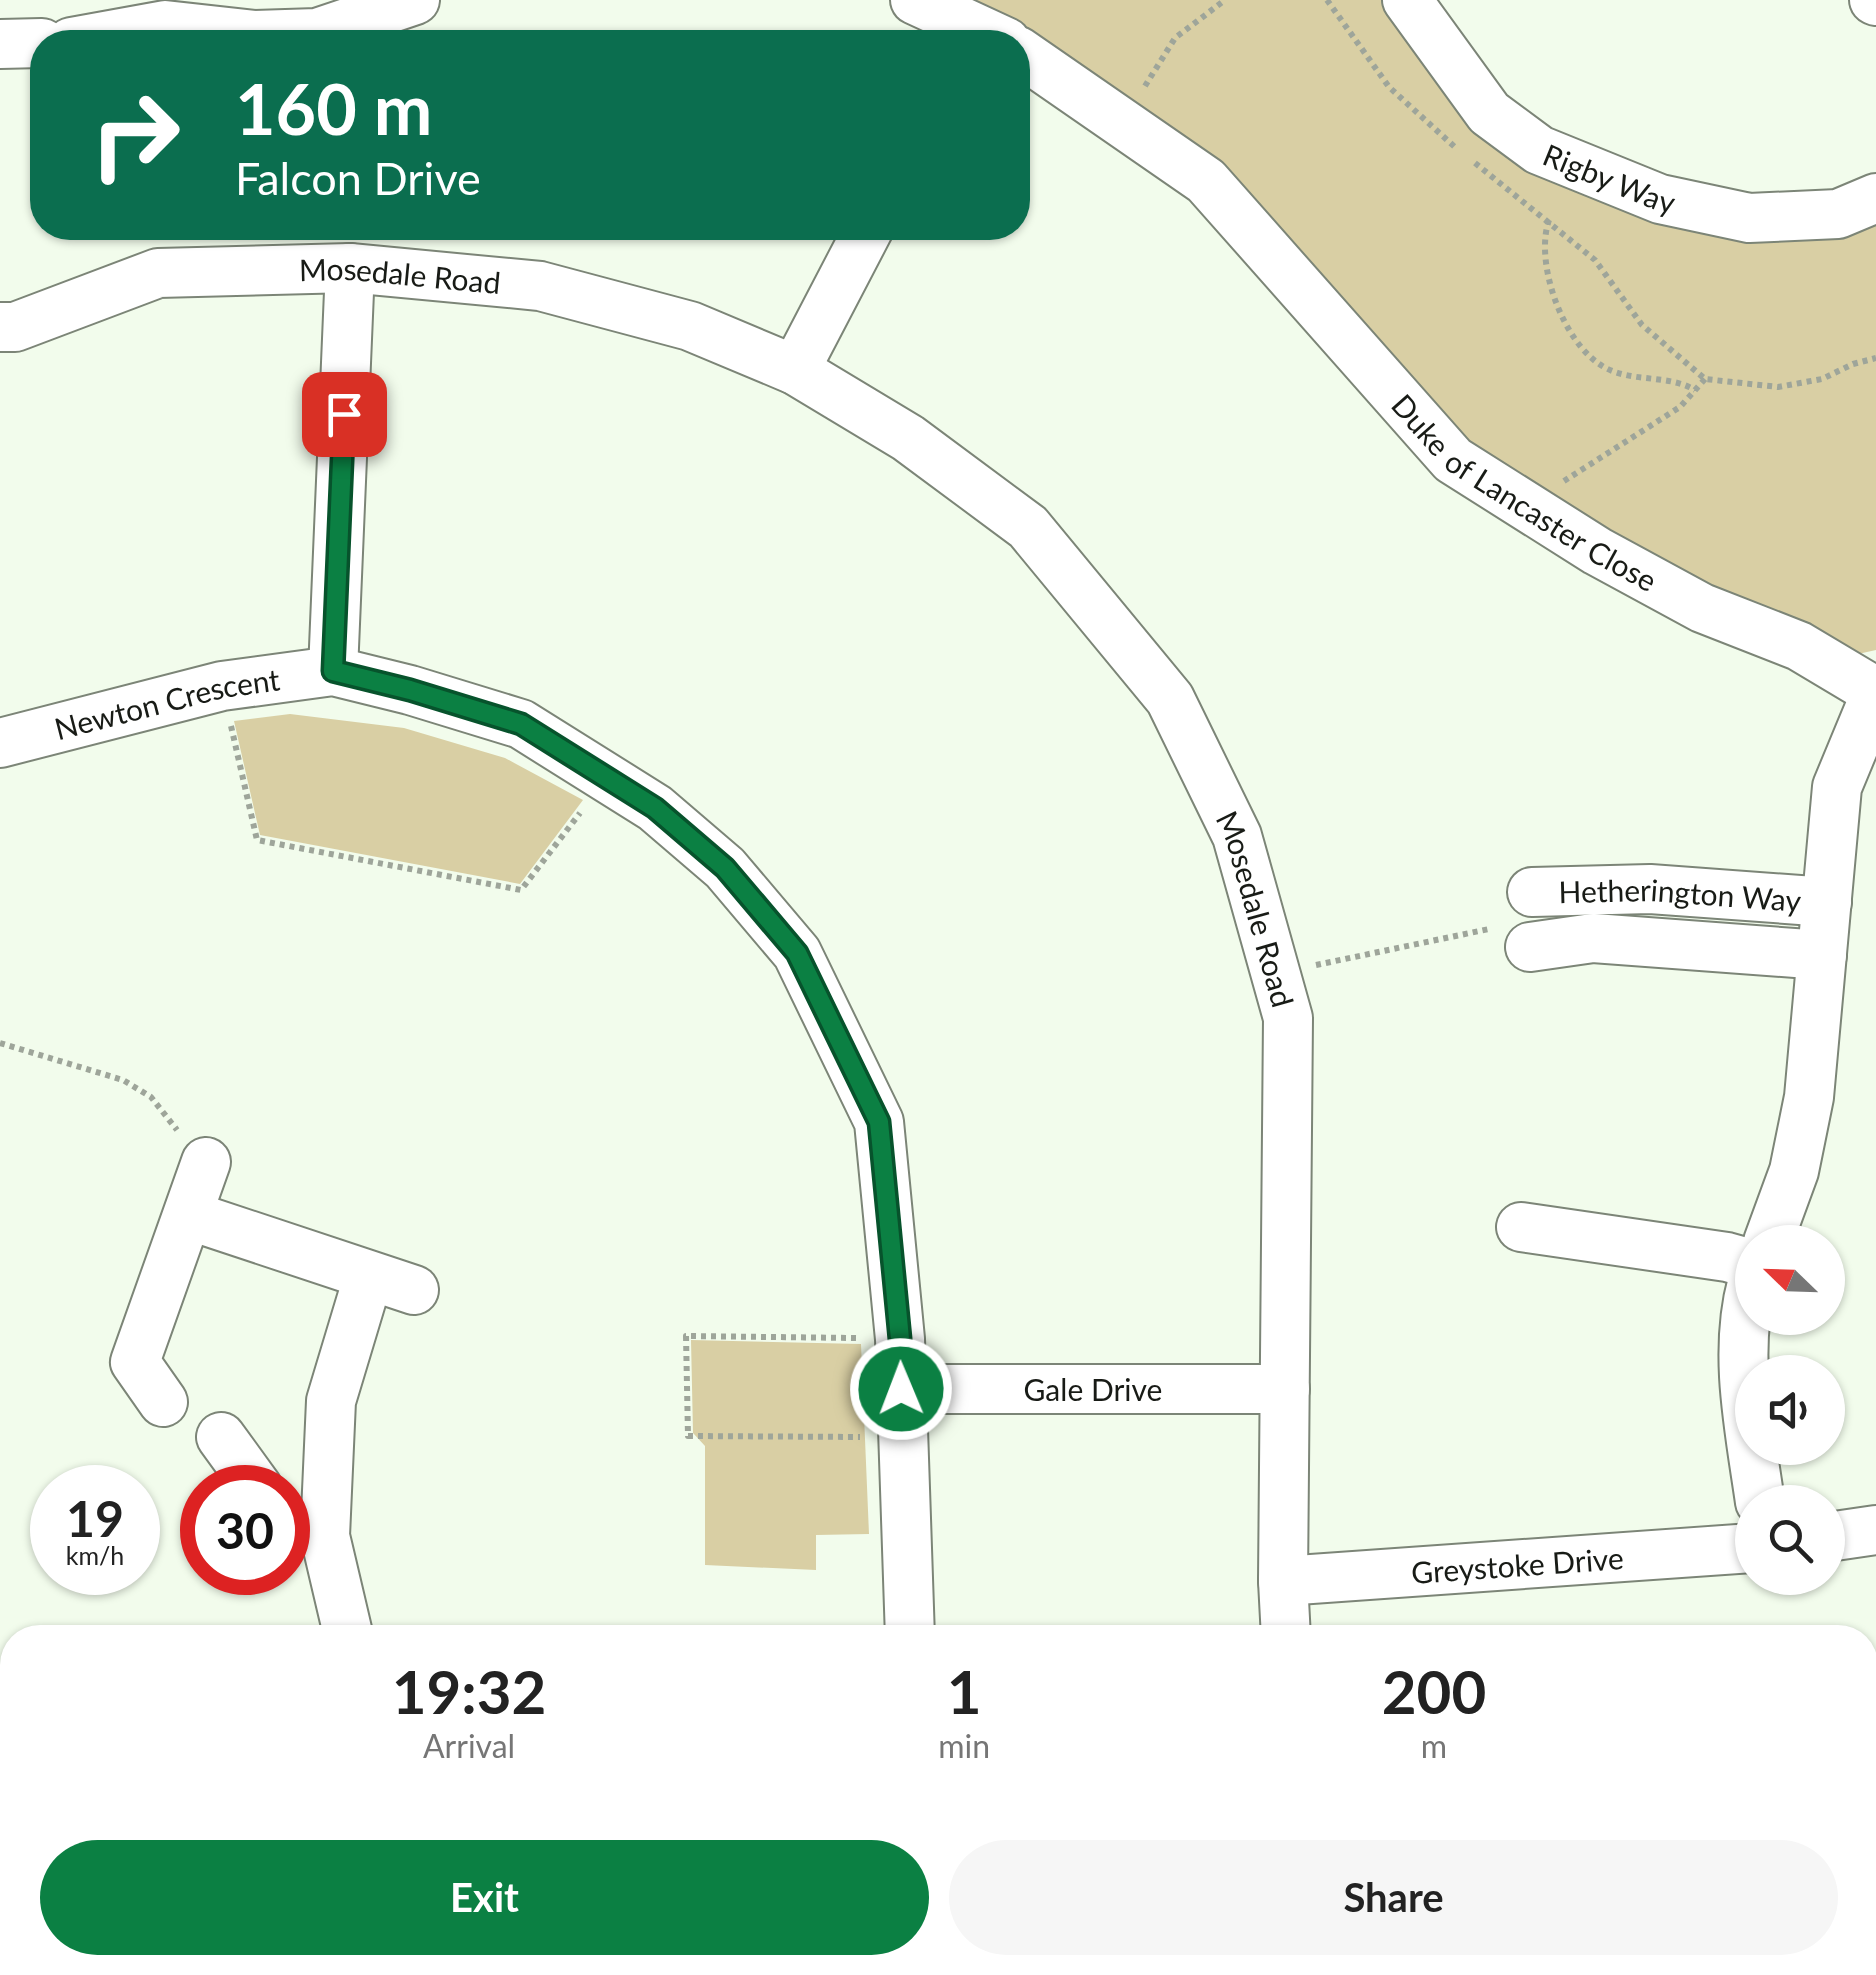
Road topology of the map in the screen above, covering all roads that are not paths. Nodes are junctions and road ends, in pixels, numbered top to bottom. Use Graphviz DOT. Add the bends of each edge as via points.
graph roads {
  1 [pos="415,0"];
  2 [pos="915,0"];
  3 [pos="1407,0"];
  4 [pos="134,30"];
  5 [pos="214,30"];
  6 [pos="327,30"];
  7 [pos="976,30"];
  8 [pos="30,43"];
  9 [pos="0,44"];
  10 [pos="1030,62"];
  11 [pos="1876,198"];
  12 [pos="863,240"];
  13 [pos="350,268"];
  14 [pos="0,327"];
  15 [pos="795,370"];
  16 [pos="333,671"];
  17 [pos="1876,692"];
  18 [pos="0,744"];
  19 [pos="1532,892"];
  20 [pos="1827,902"];
  21 [pos="1530,947"];
  22 [pos="1822,955"];
  23 [pos="206,1162"];
  24 [pos="188,1215"];
  25 [pos="1774,1225"];
  26 [pos="1521,1228"];
  27 [pos="1735,1259"];
  28 [pos="368,1278"];
  29 [pos="414,1290"];
  30 [pos="1745,1335"];
  31 [pos="901,1389"];
  32 [pos="1286,1390"];
  33 [pos="162,1402"];
  34 [pos="221,1437"];
  35 [pos="241,1465"];
  36 [pos="1758,1485"];
  37 [pos="310,1510"];
  38 [pos="1876,1530"];
  39 [pos="1845,1535"];
  40 [pos="310,1542"];
  41 [pos="1735,1549"];
  42 [pos="1284,1581"];
  43 [pos="343,1625"];
  44 [pos="909,1625"];
  45 [pos="1286,1625"];
  1 -- 6 [label="street"];
  2 -- 7 [label="street"];
  3 -- 11 [label="street, Rigby Way" via="1489,113 1539,150 1660,198 1749,218 1838,214"];
  4 -- 5 [label="street" via="165,24"];
  8 -- 9 [label="street"];
  10 -- 17 [label="street, Duke of Lancaster Close" via="1206,181 1453,460 1597,551 1702,608 1800,646"];
  12 -- 15 [label="street"];
  13 -- 14 [label="street, Mosedale Road" via="158,273"];
  13 -- 15 [label="street, Mosedale Road" via="540,286 690,326"];
  13 -- 16 [label="street"];
  15 -- 32 [label="street, Mosedale Road" via="908,438 1028,527 1170,698 1237,836 1288,1018"];
  16 -- 18 [label="street, Newton Crescent" via="222,686"];
  16 -- 31 [label="street, Newton Crescent" via="521,724 655,808 725,868 797,953 879,1122"];
  17 -- 20 [label="street, Hetherington Way" via="1837,787"];
  19 -- 20 [label="street, Hetherington Way" via="1650,889"];
  20 -- 22 [label="street, Hetherington Way"];
  21 -- 22 [label="street, Hetherington Way" via="1592,938"];
  22 -- 25 [label="street, Hetherington Way" via="1809,1097"];
  23 -- 24 [label="street"];
  24 -- 28 [label="street"];
  24 -- 33 [label="street" via="135,1362"];
  26 -- 27 [label="street"];
  28 -- 29 [label="street"];
  28 -- 37 [label="street" via="330,1401"];
  30 -- 36 [label="street"];
  31 -- 32 [label="street, Gale Drive"];
  31 -- 44 [label="street, Newton Crescent"];
  32 -- 42 [label="street, Mosedale Road"];
  34 -- 35 [label="street"];
  38 -- 39 [label="street"];
  40 -- 43 [label="street"];
  41 -- 42 [label="street, Greystoke Drive"];
  42 -- 45 [label="street, Mosedale Road"];
}
